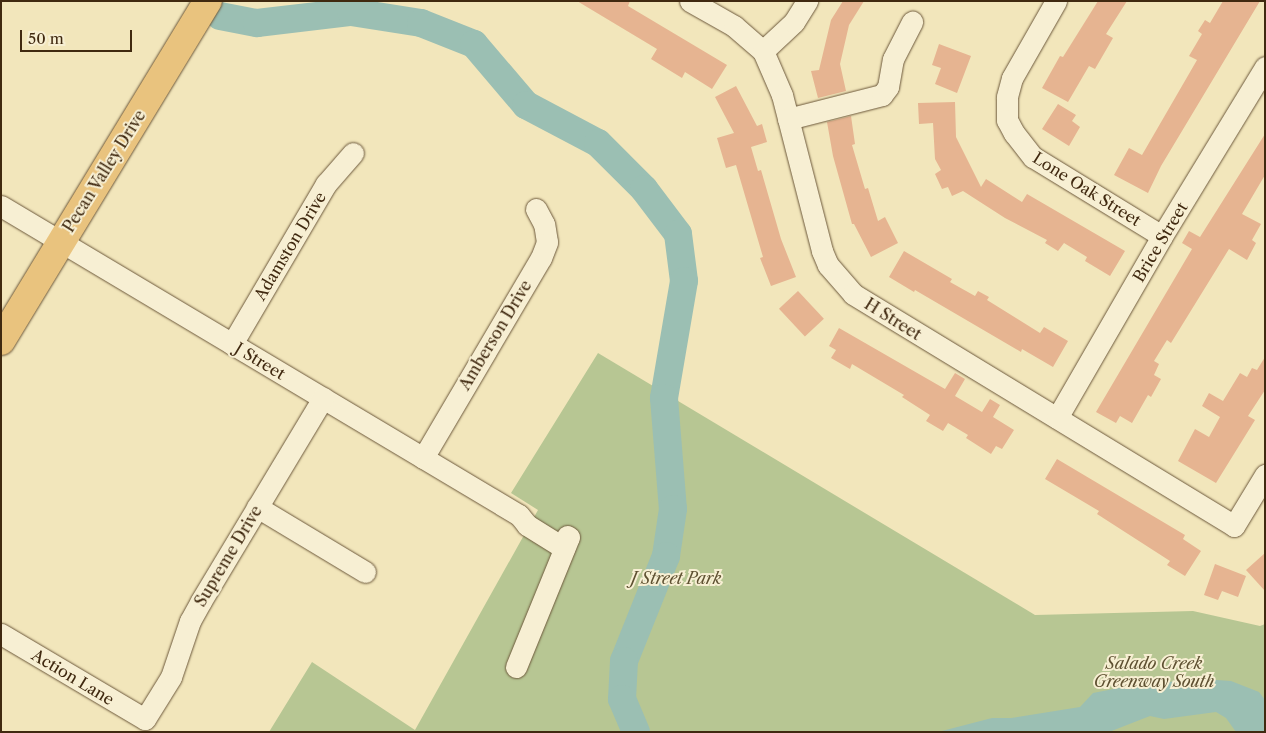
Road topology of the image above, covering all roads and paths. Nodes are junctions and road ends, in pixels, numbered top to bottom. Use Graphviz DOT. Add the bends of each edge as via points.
graph roads {
  1 [pos="208,1"];
  2 [pos="690,1"];
  3 [pos="807,1"];
  4 [pos="1056,1"];
  5 [pos="912,22"];
  6 [pos="764,52"];
  7 [pos="1265,67"];
  8 [pos="788,119"];
  9 [pos="353,153"];
  10 [pos="1,206"];
  11 [pos="536,209"];
  12 [pos="1162,236"];
  13 [pos="61,241"];
  14 [pos="1,341"];
  15 [pos="232,344"];
  16 [pos="322,398"];
  17 [pos="1057,418"];
  18 [pos="423,458"];
  19 [pos="1265,475"];
  20 [pos="258,507"];
  21 [pos="365,572"];
  22 [pos="1,634"];
  23 [pos="516,667"];
  24 [pos="145,719"];
  1 -- 13 [label="main road, Pecan Valley Drive"];
  2 -- 6 [label="street, H Street" via="734,26"];
  3 -- 6 [label="street" via="794,22"];
  4 -- 12 [label="street, Lone Oak Street" via="1012,78 1007,97 1007,120 1033,157"];
  5 -- 8 [label="street" via="893,59 888,88 882,95"];
  6 -- 8 [label="street, H Street"];
  7 -- 12 [label="street, Brice Street"];
  8 -- 17 [label="street, H Street" via="822,251 840,282 852,294"];
  9 -- 15 [label="street, Adamston Drive" via="326,184"];
  10 -- 13 [label="street, J Street"];
  11 -- 18 [label="street, Amberson Drive" via="548,242 541,258"];
  12 -- 17 [label="street, Brice Street"];
  13 -- 14 [label="main road, Pecan Valley Drive"];
  13 -- 15 [label="street, J Street"];
  15 -- 16 [label="street, J Street"];
  16 -- 18 [label="street, J Street"];
  16 -- 20 [label="street, Supreme Drive"];
  17 -- 19 [label="street, H Street" via="1234,526"];
  18 -- 23 [label="street, J Street" via="519,515 527,525 566,543"];
  20 -- 21 [label="street"];
  20 -- 24 [label="street, Supreme Drive" via="190,621 171,677"];
  22 -- 24 [label="street, Action Lane"];
}
